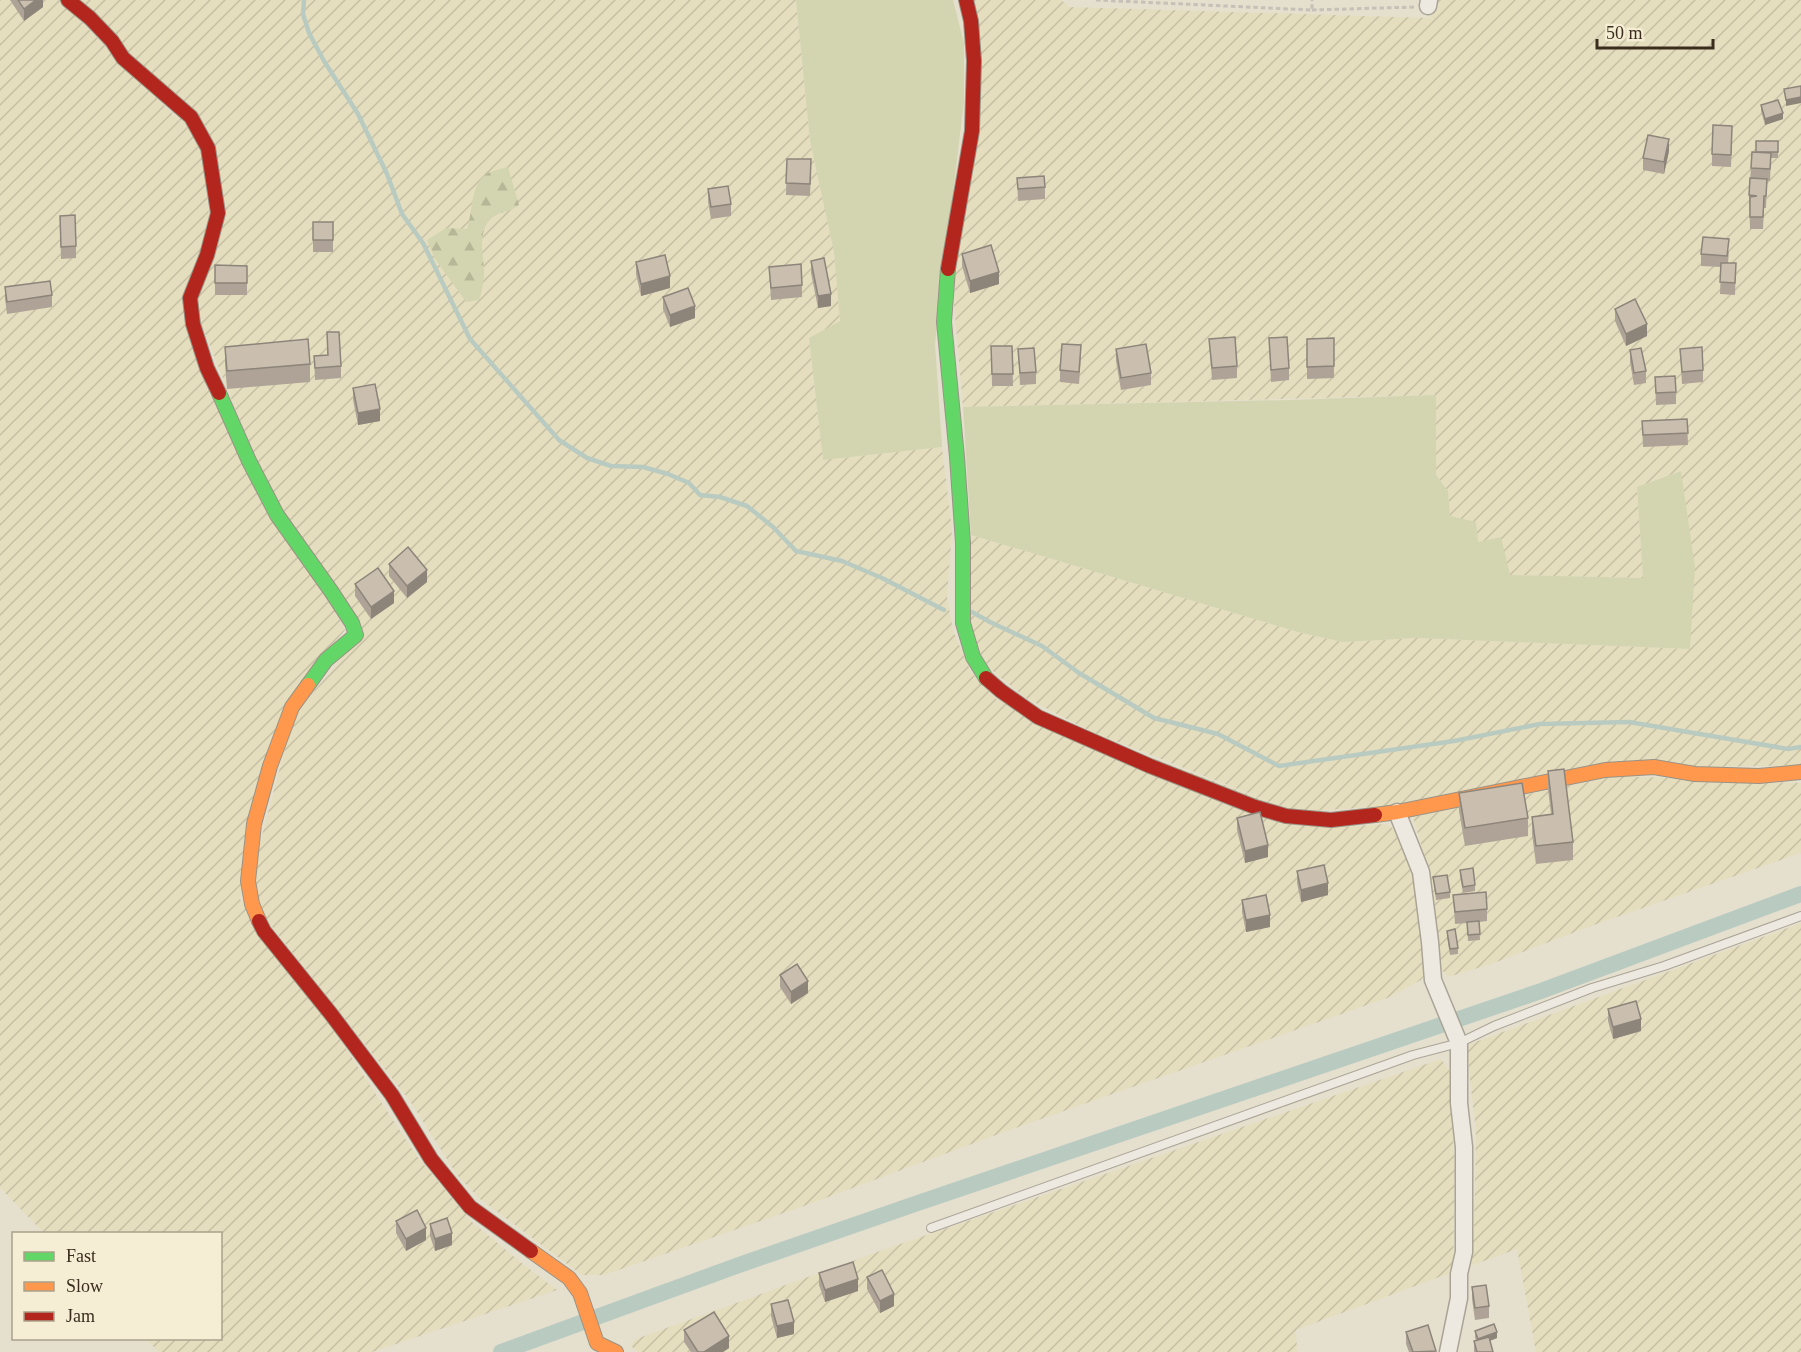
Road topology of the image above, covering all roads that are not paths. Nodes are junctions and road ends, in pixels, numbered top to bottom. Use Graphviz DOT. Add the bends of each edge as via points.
graph roads {
  1 [pos="68,0"];
  2 [pos="966,0"];
  3 [pos="1801,772"];
  4 [pos="1396,812"];
  5 [pos="1801,916"];
  6 [pos="1459,1043"];
  7 [pos="931,1228"];
  8 [pos="616,1352"];
  9 [pos="1448,1352"];
  1 -- 8 [label="street" via="112,40 123,58 190,117 208,148 218,213 190,298 193,324 207,368 277,515 331,591 356,635 326,660 292,707 254,824 248,881 252,904 264,930 392,1095 430,1159 470,1207 569,1278 580,1293 597,1343"];
  2 -- 4 [label="street" via="974,61 972,132 951,244 944,322 963,543 963,623 973,657 988,680 1038,717 1255,807 1286,816 1331,820"];
  3 -- 4 [label="street" via="1759,776 1695,774 1654,767 1605,770"];
  4 -- 6 [label="street" via="1421,872 1433,980"];
  5 -- 6 [label="lane" via="1592,988"];
  6 -- 7 [label="lane" via="1413,1055"];
  6 -- 9 [label="street" via="1464,1252"];
}
